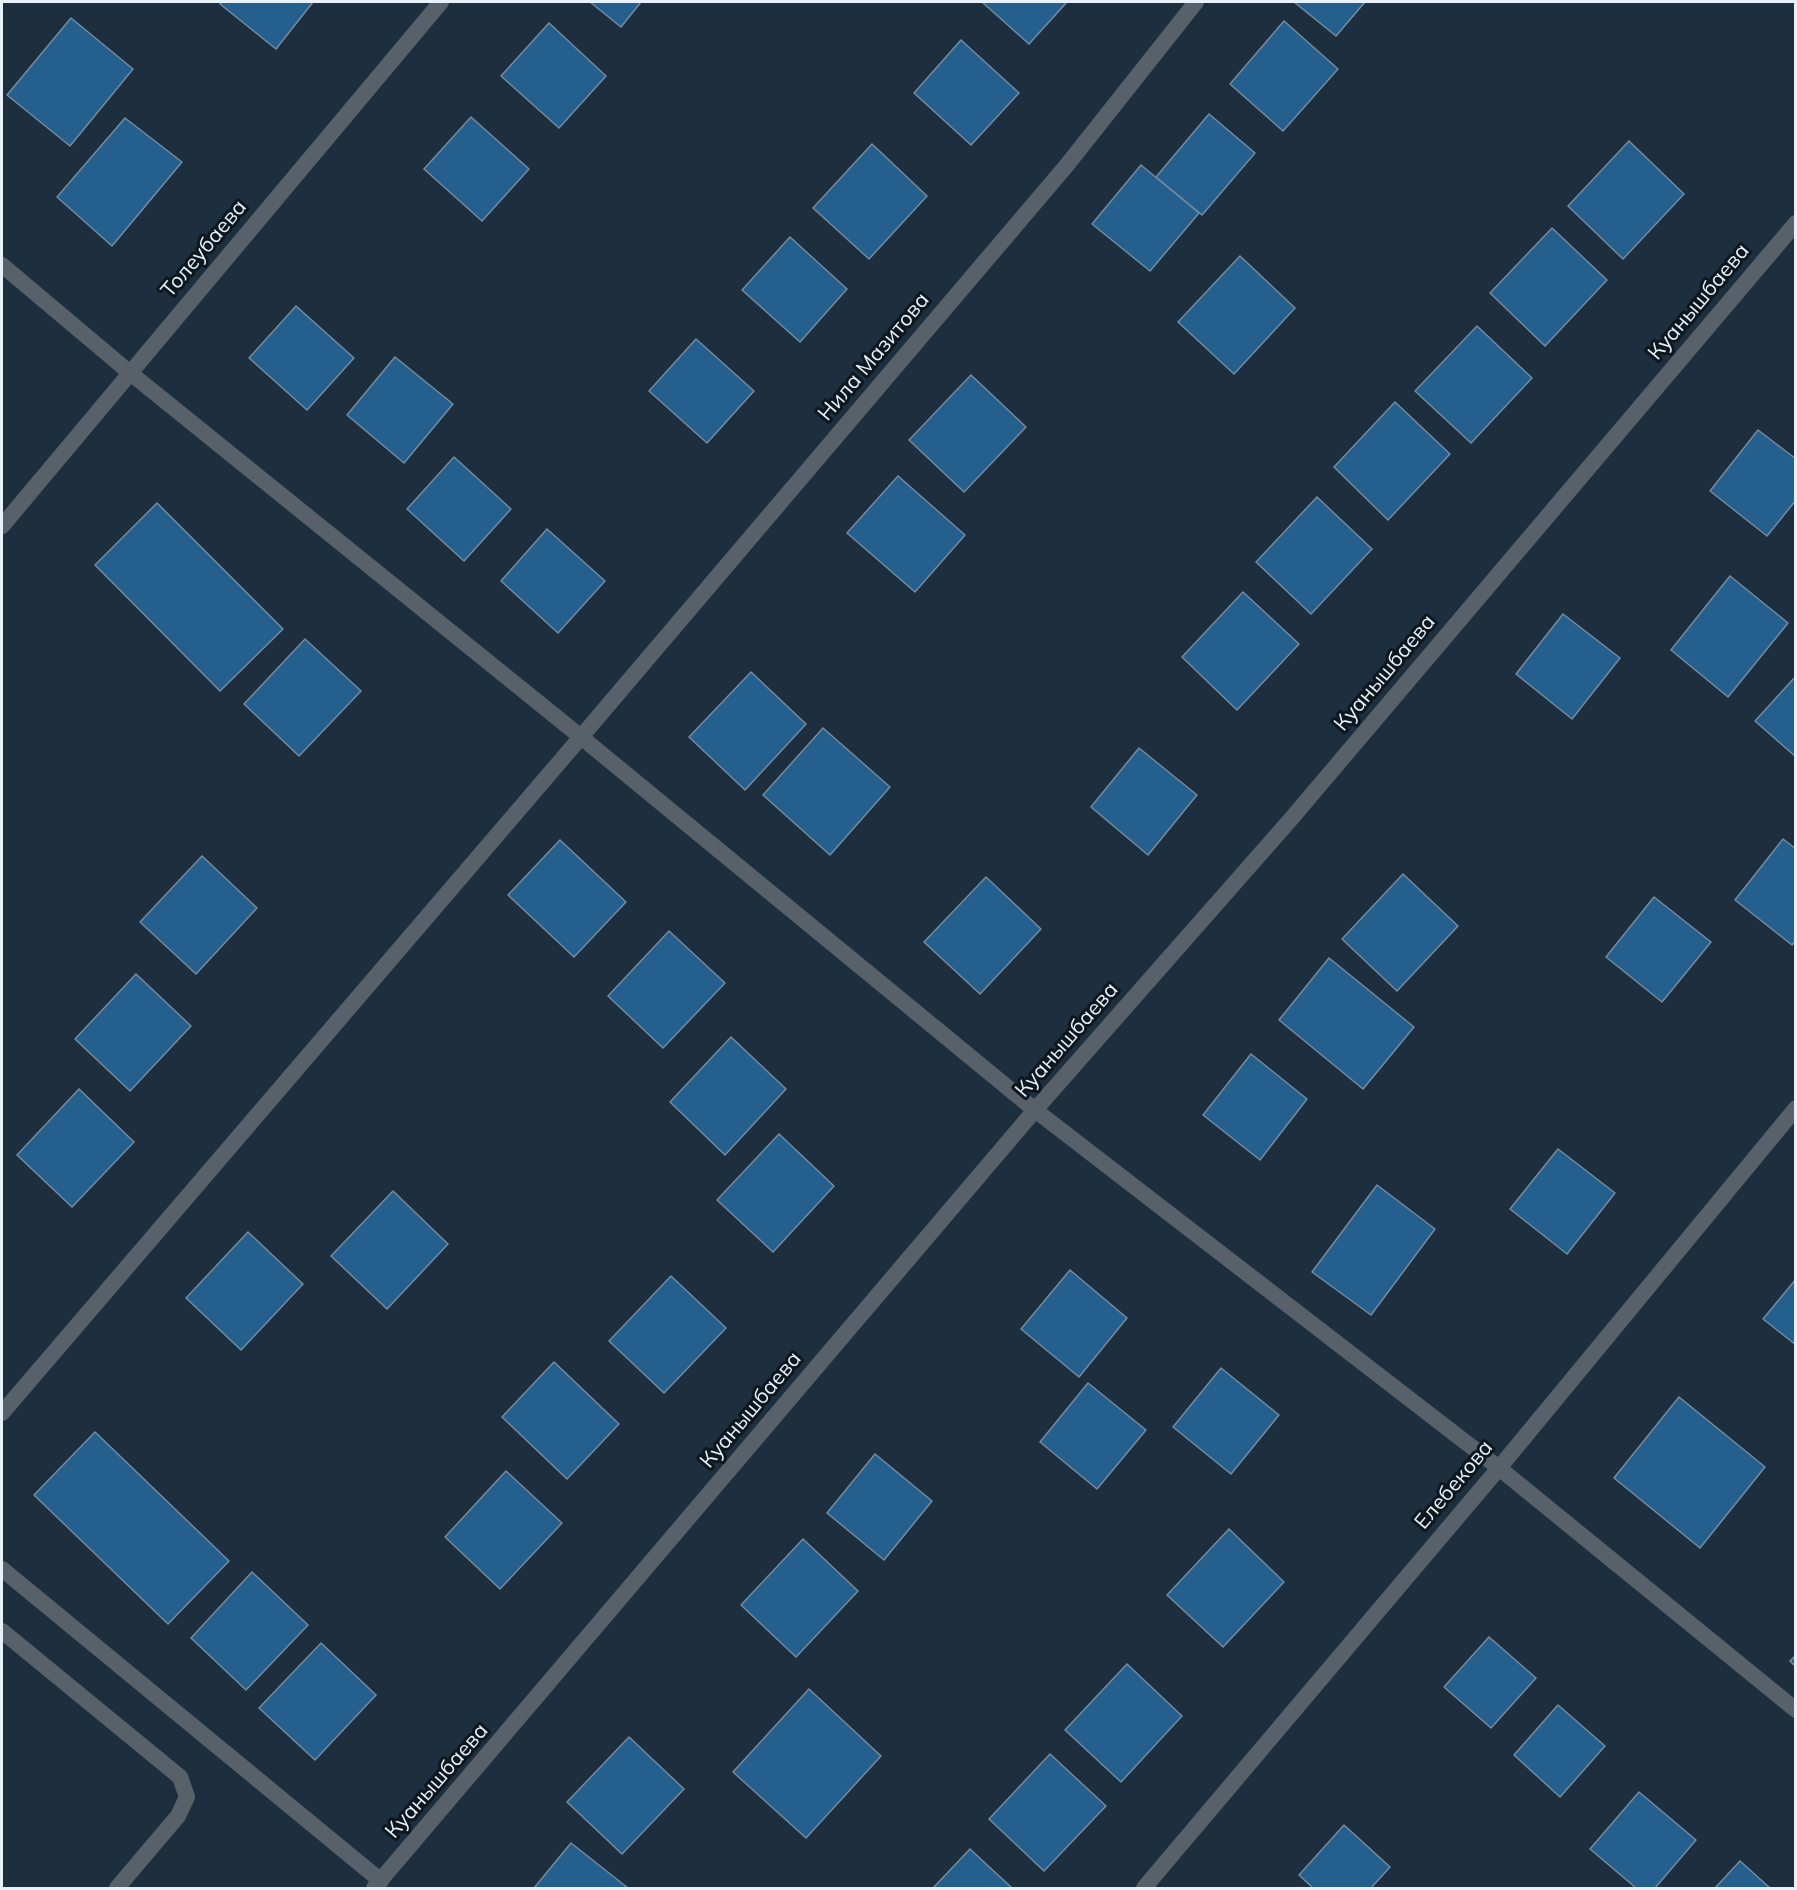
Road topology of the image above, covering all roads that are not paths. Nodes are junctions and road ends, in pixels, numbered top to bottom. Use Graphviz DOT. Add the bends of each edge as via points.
graph roads {
  1 [pos="441,2"];
  2 [pos="1196,2"];
  3 [pos="1796,223"];
  4 [pos="2,265"];
  5 [pos="129,372"];
  6 [pos="2,526"];
  7 [pos="581,737"];
  8 [pos="1796,1108"];
  9 [pos="1035,1110"];
  10 [pos="2,1413"];
  11 [pos="1499,1468"];
  12 [pos="2,1569"];
  13 [pos="2,1631"];
  14 [pos="1796,1710"];
  15 [pos="377,1885"];
  16 [pos="117,1888"];
  17 [pos="1144,1888"];
  1 -- 5 [label="street, Толеубаева"];
  2 -- 7 [label="street, Нила Мазитова" via="1067,165"];
  3 -- 9 [label="street, Куанышбаева" via="1298,811"];
  4 -- 5 [label="street"];
  5 -- 6 [label="street, Толеубаева"];
  5 -- 7 [label="street"];
  7 -- 9 [label="street"];
  7 -- 10 [label="street, Нила Мазитова"];
  8 -- 11 [label="street, Елебекова"];
  9 -- 11 [label="street"];
  9 -- 15 [label="street, Куанышбаева"];
  11 -- 14 [label="street"];
  11 -- 17 [label="street, Елебекова"];
  12 -- 15 [label="street"];
  13 -- 16 [label="street" via="180,1777 187,1797 178,1816"];
}
